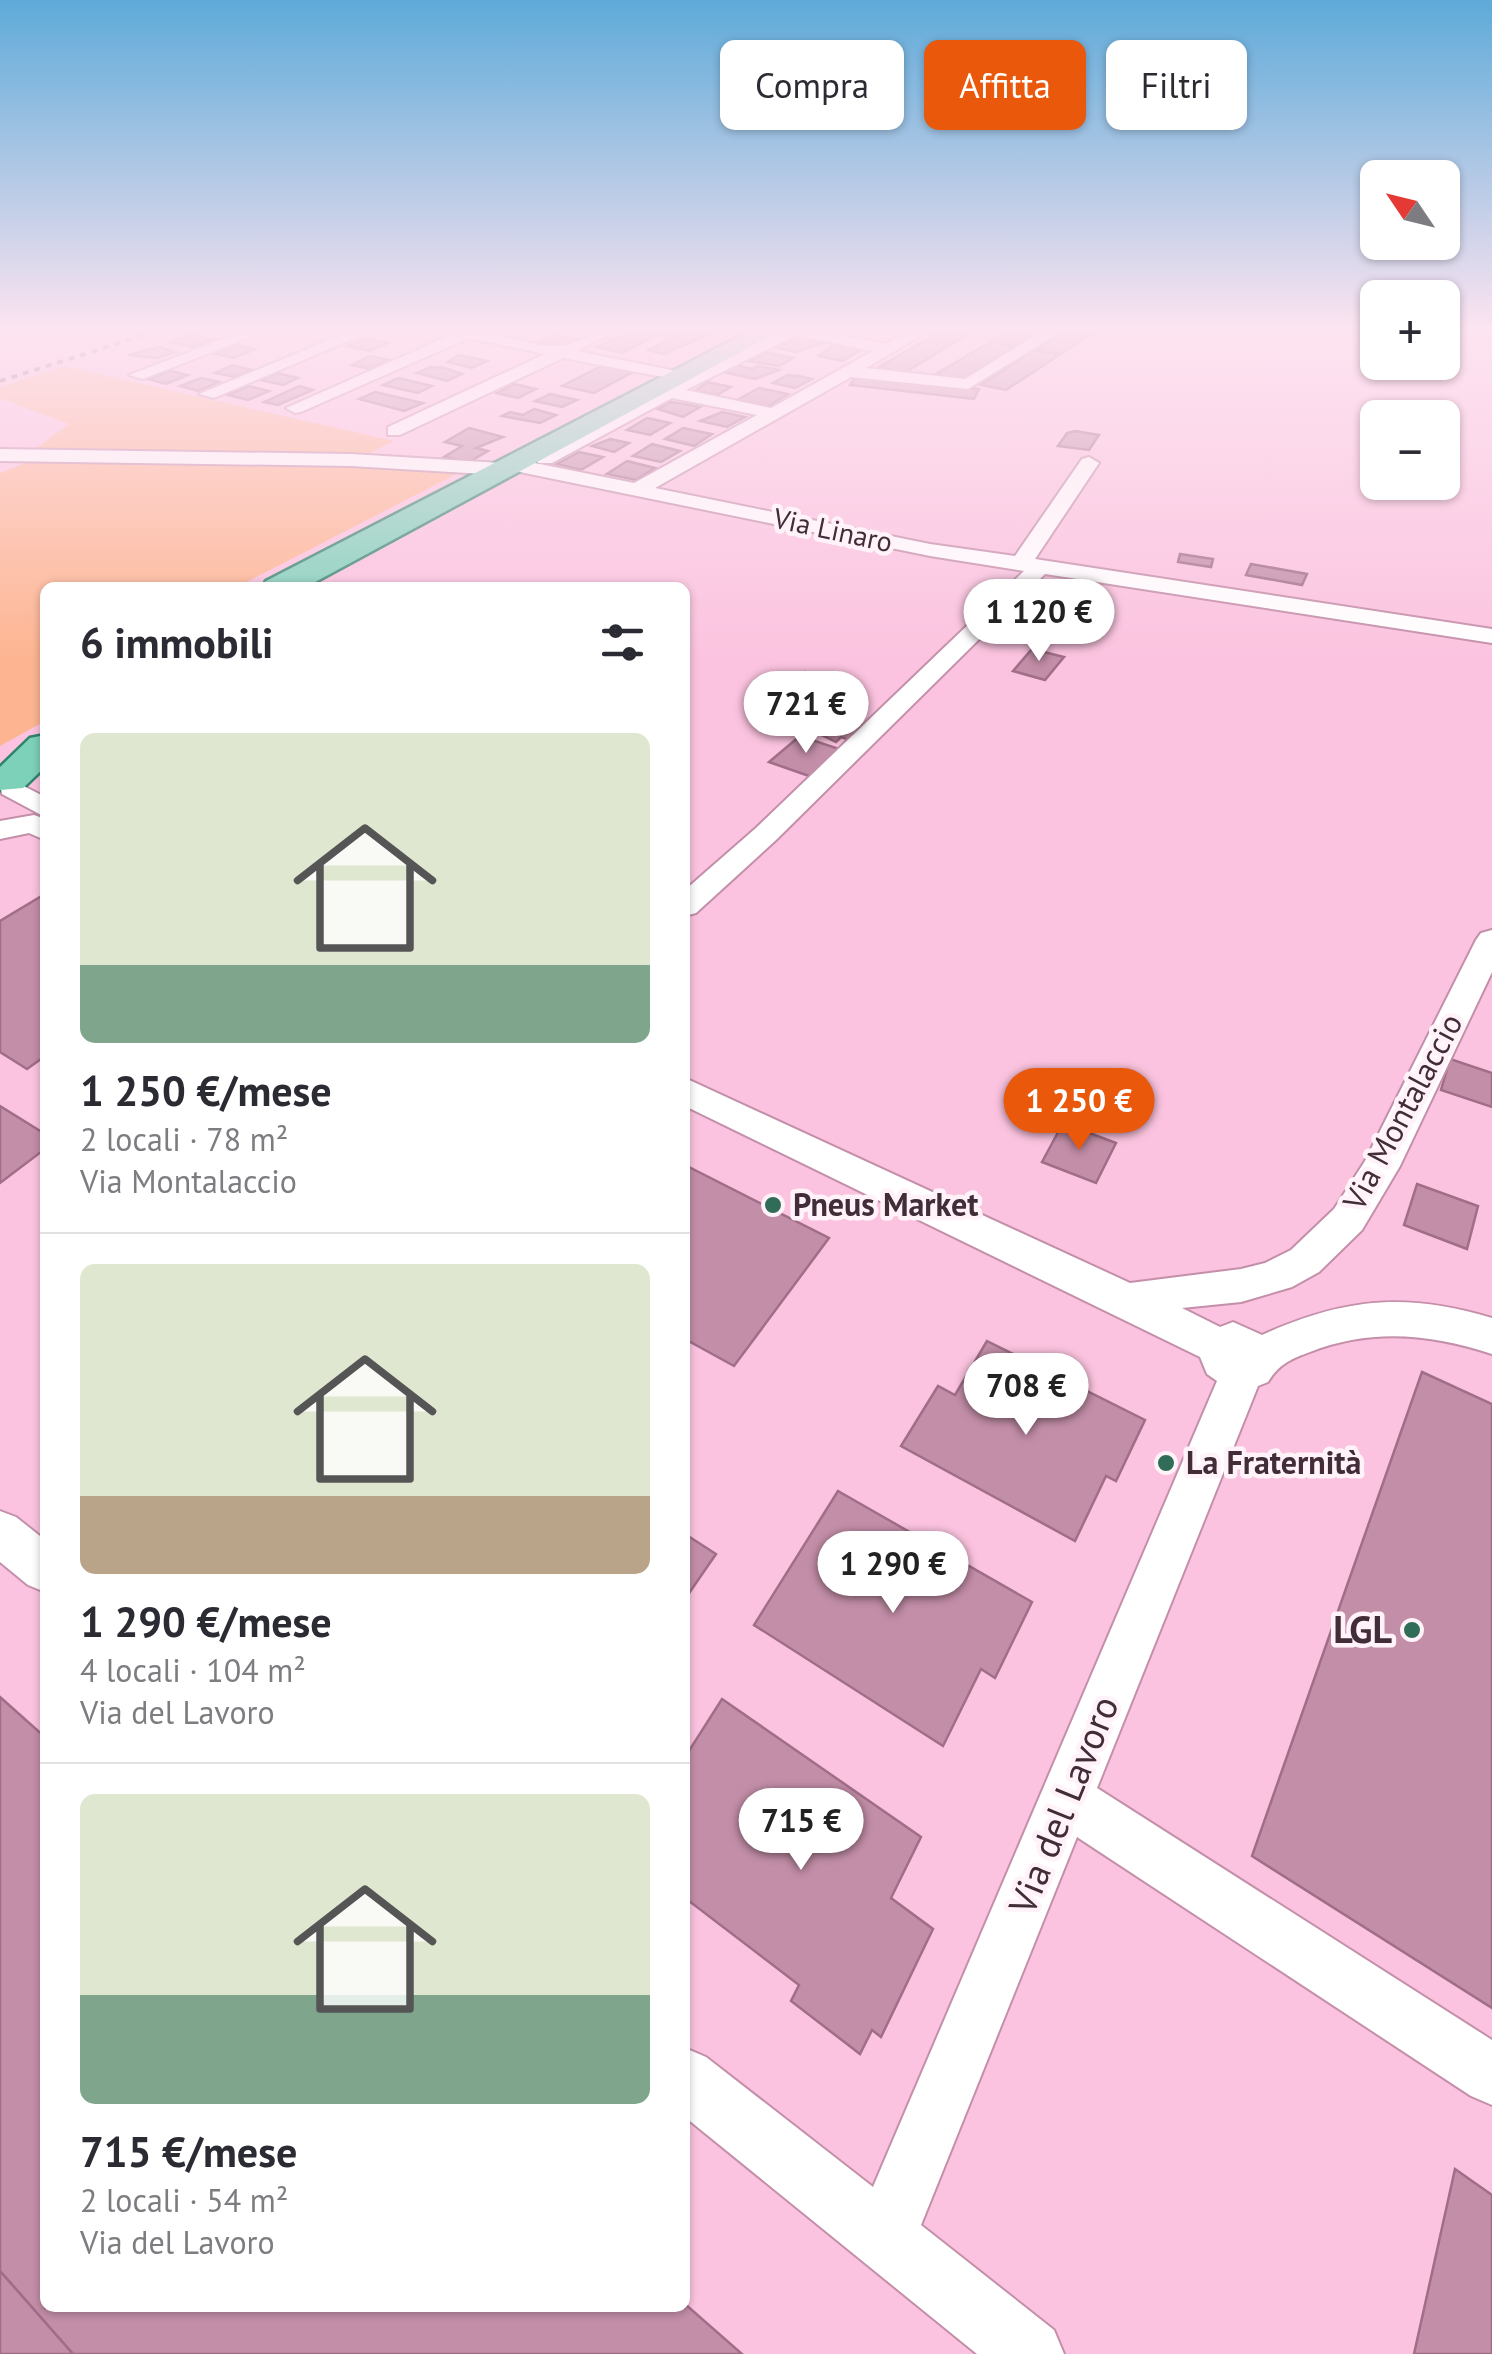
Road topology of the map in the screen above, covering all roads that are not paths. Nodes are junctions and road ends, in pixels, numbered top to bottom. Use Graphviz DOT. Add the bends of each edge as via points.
graph roads {
  1 [pos="559,440"];
  2 [pos="577,440"];
  3 [pos="725,440"];
  4 [pos="0,455"];
  5 [pos="545,459"];
  6 [pos="1089,463"];
  7 [pos="506,466"];
  8 [pos="637,490"];
  9 [pos="1029,566"];
  10 [pos="289,582"];
  11 [pos="1492,636"];
  12 [pos="40,753"];
  13 [pos="17,797"];
  14 [pos="0,830"];
  15 [pos="690,902"];
  16 [pos="1492,940"];
  17 [pos="690,1093"];
  18 [pos="1127,1300"];
  19 [pos="1492,1336"];
  20 [pos="1240,1358"];
  21 [pos="0,1533"];
  22 [pos="40,1565"];
  23 [pos="1066,1799"];
  24 [pos="1492,2075"];
  25 [pos="690,2082"];
  26 [pos="884,2237"];
  27 [pos="1030,2354"];
  1 -- 7 [label="main road"];
  2 -- 5 [label="street"];
  3 -- 8 [label="street"];
  4 -- 7 [label="street, Via Linaro"];
  6 -- 9 [label="street"];
  7 -- 8 [label="street, Via Linaro"];
  7 -- 10 [label="main road"];
  8 -- 9 [label="street, Via Linaro"];
  9 -- 11 [label="street, Via Linaro"];
  9 -- 15 [label="street" via="766,834"];
  12 -- 13 [label="main road"];
  13 -- 14 [label="street" via="34,824"];
  16 -- 18 [label="street, Via Montalaccio" via="1366,1195 1334,1236 1281,1274"];
  17 -- 18 [label="street"];
  18 -- 20 [label="street"];
  19 -- 20 [label="street" via="1446,1319 1362,1318"];
  20 -- 23 [label="street, Via del Lavoro"];
  21 -- 22 [label="street"];
  23 -- 24 [label="street"];
  23 -- 26 [label="street, Via del Lavoro"];
  25 -- 26 [label="street"];
  26 -- 27 [label="street"];
}
